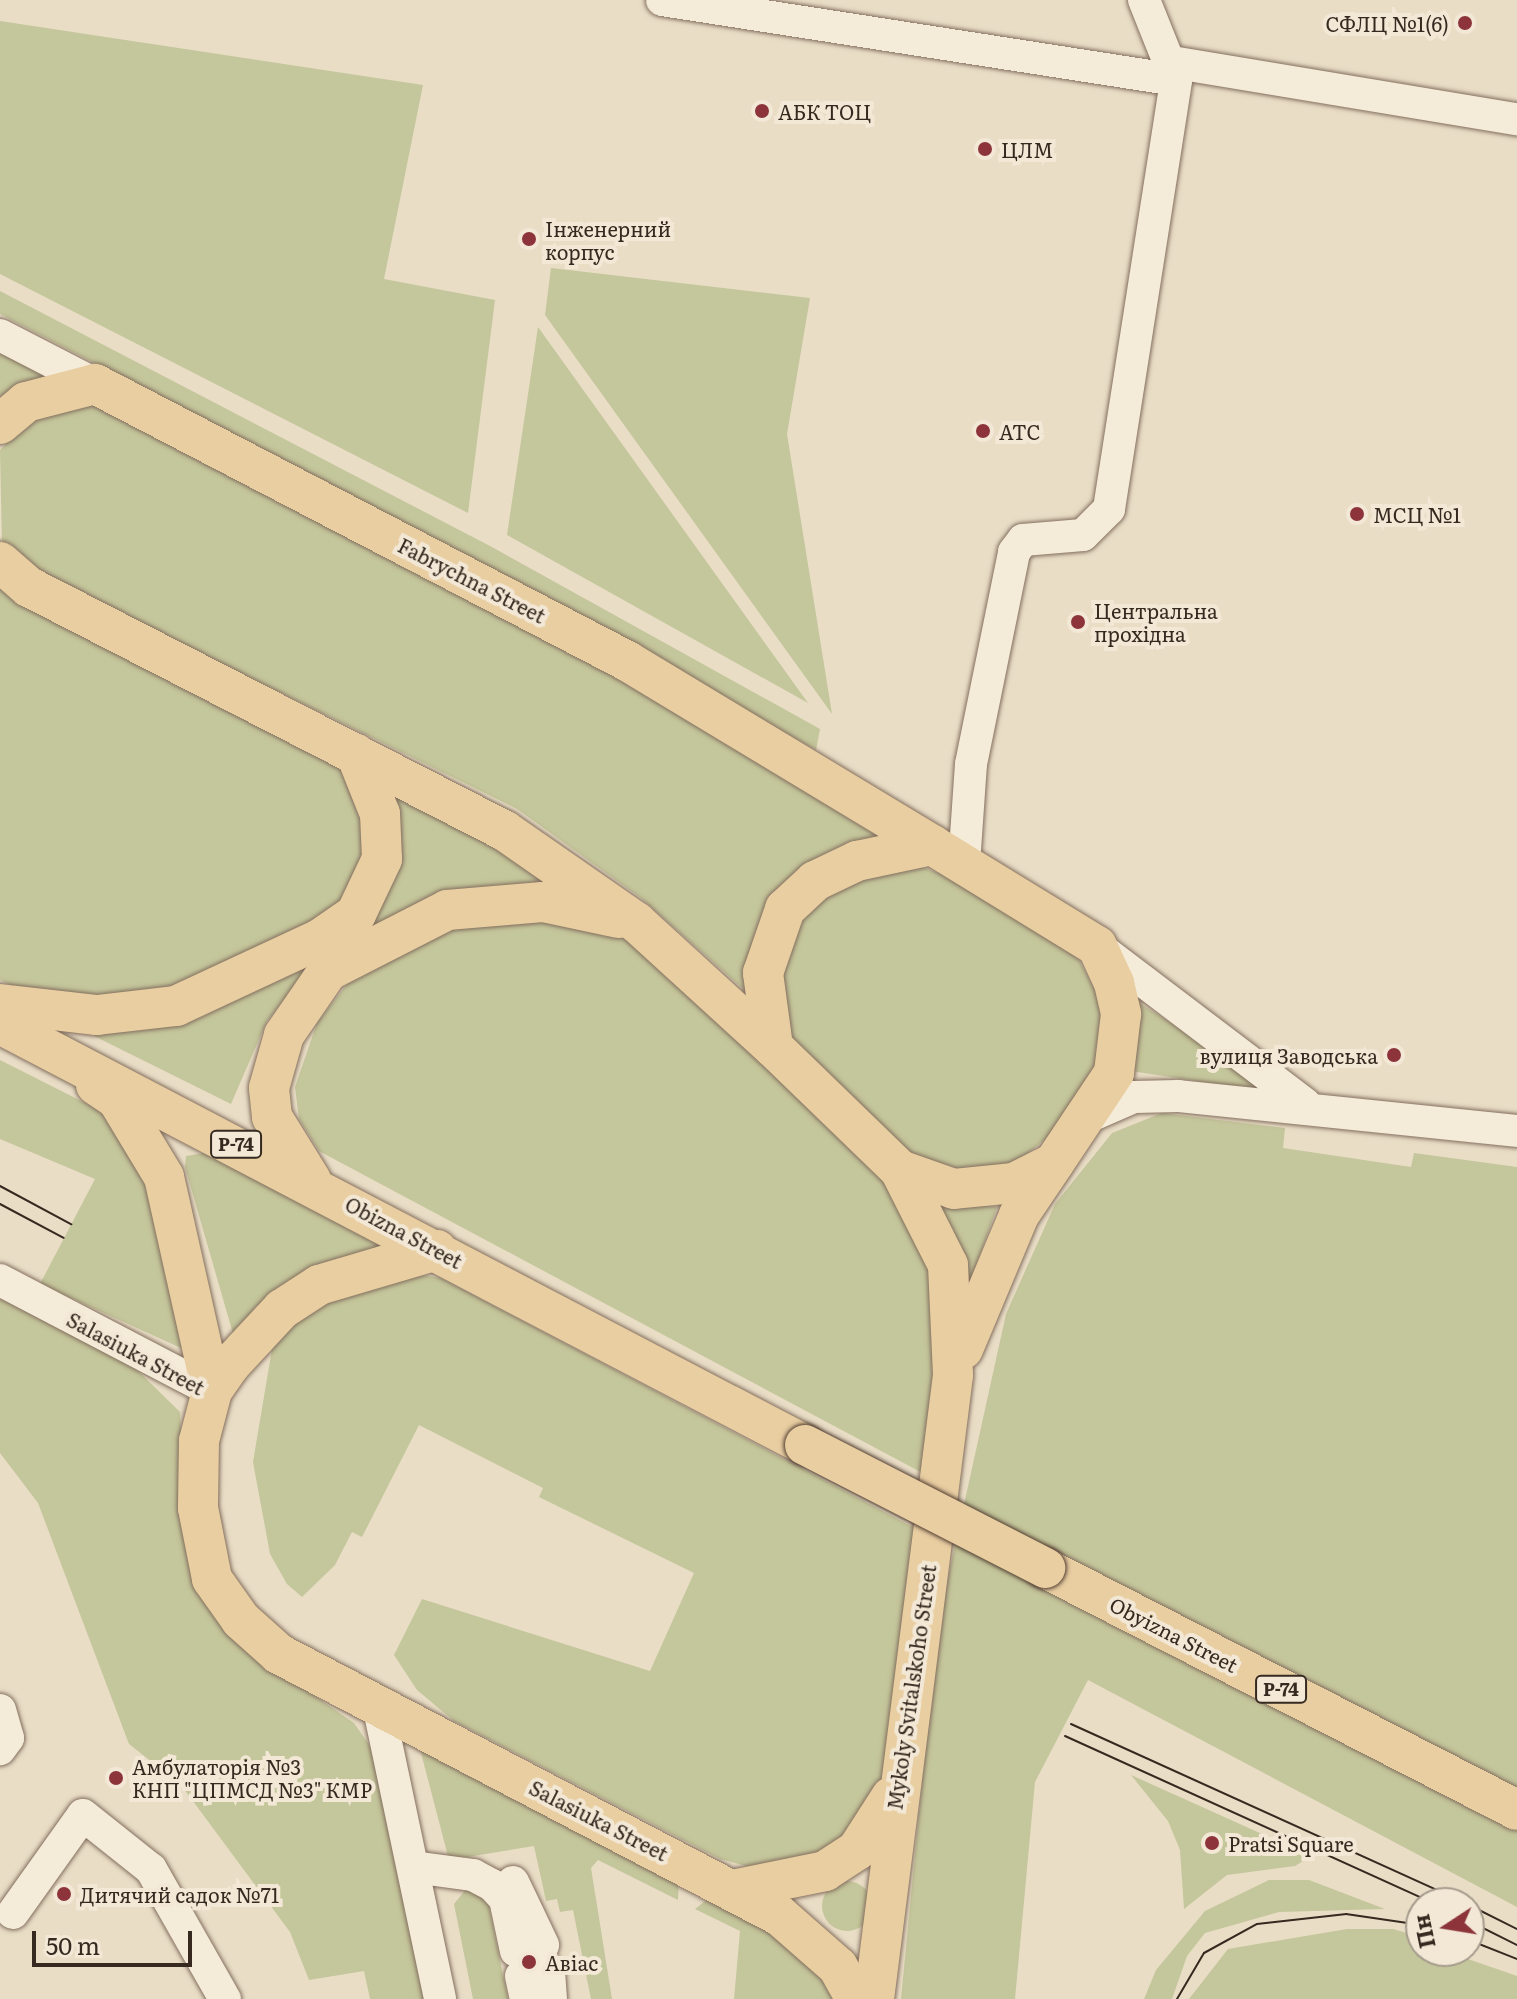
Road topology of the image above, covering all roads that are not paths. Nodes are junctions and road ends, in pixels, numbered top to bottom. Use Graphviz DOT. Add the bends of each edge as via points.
graph roads {
  1 [pos="662,0"];
  2 [pos="1144,0"];
  3 [pos="1174,71"];
  4 [pos="1517,119"];
  5 [pos="0,335"];
  6 [pos="95,384"];
  7 [pos="0,424"];
  8 [pos="10,574"];
  9 [pos="356,754"];
  10 [pos="948,854"];
  11 [pos="636,922"];
  12 [pos="1097,946"];
  13 [pos="0,1004"];
  14 [pos="16,1033"];
  15 [pos="773,1047"];
  16 [pos="1305,1104"];
  17 [pos="1090,1116"];
  18 [pos="1517,1131"];
  19 [pos="1054,1163"];
  20 [pos="900,1170"];
  21 [pos="313,1184"];
  22 [pos="437,1250"];
  23 [pos="0,1280"];
  24 [pos="953,1375"];
  25 [pos="212,1391"];
  26 [pos="1045,1568"];
  27 [pos="379,1709"];
  28 [pos="0,1710"];
  29 [pos="0,1749"];
  30 [pos="898,1783"];
  31 [pos="1517,1810"];
  32 [pos="413,1867"];
  33 [pos="732,1890"];
  34 [pos="13,1913"];
  35 [pos="534,1974"];
  36 [pos="225,1999"];
  37 [pos="440,1999"];
  38 [pos="856,1999"];
  39 [pos="874,1999"];
  1 -- 3 [label="street"];
  2 -- 3 [label="street"];
  3 -- 4 [label="street"];
  3 -- 10 [label="street" via="1109,509 1083,535 1023,540 1014,552"];
  5 -- 6 [label="street, Fabrychna Street"];
  6 -- 7 [label="main road" via="26,402"];
  6 -- 10 [label="main road, Fabrychna Street" via="627,661"];
  8 -- 9 [label="main road"];
  9 -- 11 [label="main road" via="505,831"];
  9 -- 13 [label="main road" via="380,814 382,859 356,914 228,988 137,1014"];
  10 -- 12 [label="main road, Fabrychna Street"];
  10 -- 15 [label="main road" via="857,861 815,881 785,909 763,973"];
  11 -- 15 [label="main road"];
  11 -- 21 [label="main road" via="543,902 459,908 328,971 284,1035 269,1088 272,1117"];
  12 -- 16 [label="street" via="1210,1024"];
  12 -- 17 [label="main road" via="1121,1014 1120,1046"];
  14 -- 21 [label="main road, Obizna Street / Р-74"];
  14 -- 25 [label="main road" via="117,1099 151,1152 180,1229"];
  15 -- 20 [label="main road"];
  16 -- 17 [label="street" via="1134,1097"];
  16 -- 18 [label="street"];
  17 -- 19 [label="main road"];
  19 -- 20 [label="main road" via="1014,1183 981,1188 954,1189"];
  19 -- 24 [label="main road" via="1019,1215"];
  20 -- 24 [label="main road" via="948,1265"];
  21 -- 22 [label="main road, Obizna Street / Р-74"];
  22 -- 25 [label="main road" via="356,1270 297,1298 251,1339"];
  22 -- 26 [label="main road, Obizna Street / Р-74, bridge"];
  23 -- 25 [label="street, Salasiuka Street"];
  24 -- 30 [label="main road, Mykoly Svitalskoho Street"];
  25 -- 27 [label="main road, Salasiuka Street" via="197,1492 212,1579 259,1639"];
  26 -- 31 [label="main road, Obyizna Street / Р-74"];
  27 -- 32 [label="street"];
  27 -- 33 [label="main road, Salasiuka Street"];
  28 -- 29 [label="street" via="8,1738"];
  30 -- 33 [label="main road" via="876,1827 825,1871"];
  30 -- 39 [label="main road, Mykoly Svitalskoho Street"];
  32 -- 35 [label="street" via="473,1875 492,1885 505,1899"];
  32 -- 37 [label="street"];
  33 -- 38 [label="main road, Salasiuka Street" via="807,1937 838,1967"];
  34 -- 36 [label="street" via="83,1815 151,1869"];
}
